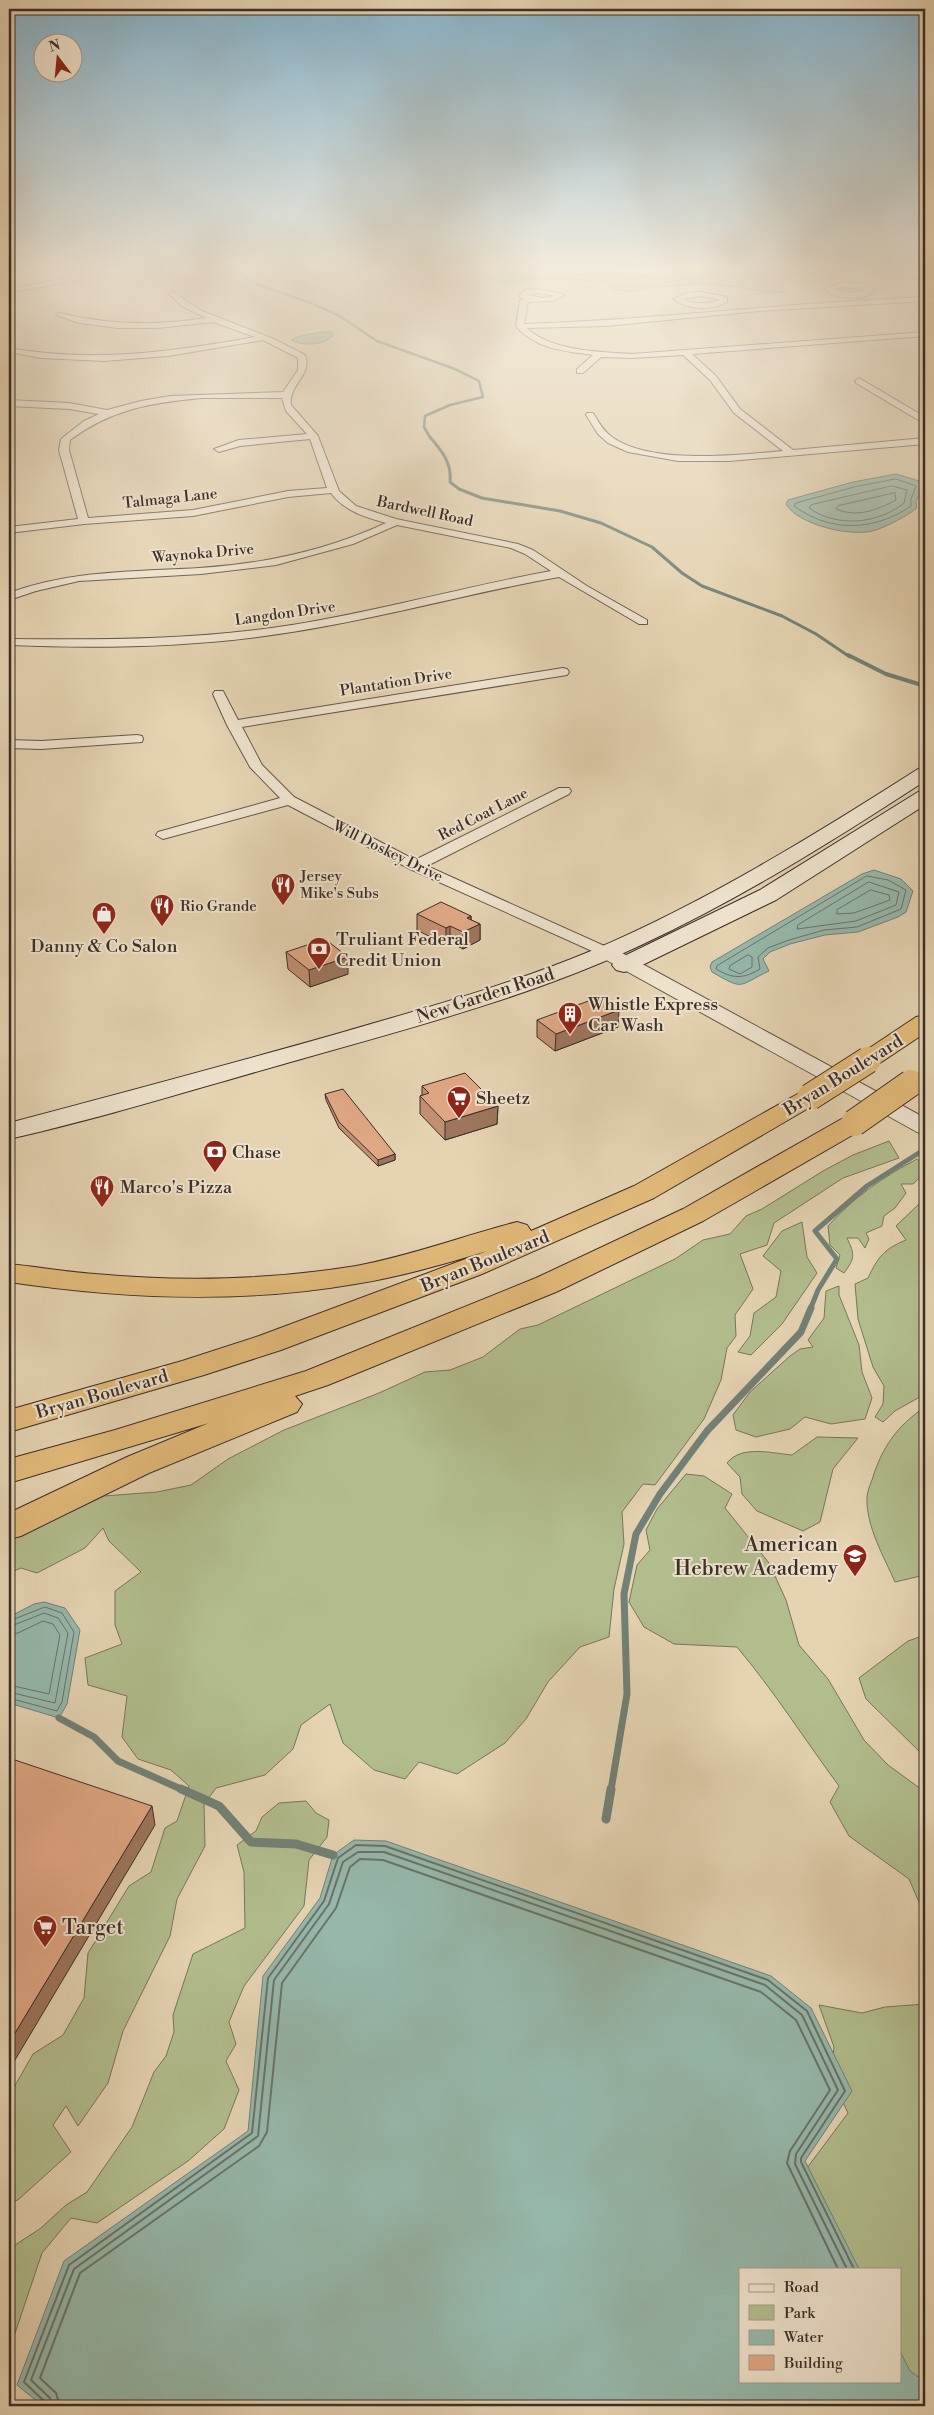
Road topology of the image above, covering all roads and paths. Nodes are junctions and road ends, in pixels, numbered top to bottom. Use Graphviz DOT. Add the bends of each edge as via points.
graph roads {
  1 [pos="294,383"];
  2 [pos="716,383"];
  3 [pos="862,383"];
  4 [pos="286,395"];
  5 [pos="9,403"];
  6 [pos="108,413"];
  7 [pos="590,414"];
  8 [pos="925,421"];
  9 [pos="313,436"];
  10 [pos="925,441"];
  11 [pos="219,448"];
  12 [pos="791,453"];
  13 [pos="333,490"];
  14 [pos="84,521"];
  15 [pos="396,522"];
  16 [pos="9,530"];
  17 [pos="560,573"];
  18 [pos="9,597"];
  19 [pos="643,622"];
  20 [pos="9,642"];
  21 [pos="563,672"];
  22 [pos="219,694"];
  23 [pos="233,724"];
  24 [pos="137,739"];
  25 [pos="9,744"];
  26 [pos="925,773"];
  27 [pos="564,791"];
  28 [pos="925,796"];
  29 [pos="288,800"];
  30 [pos="852,820"];
  31 [pos="163,835"];
  32 [pos="827,859"];
  33 [pos="415,866"];
  34 [pos="616,958"];
  35 [pos="925,1022"];
  36 [pos="918,1078"];
  37 [pos="925,1127"];
  38 [pos="9,1131"];
  39 [pos="745,1136"];
  40 [pos="9,1150"];
  41 [pos="9,1273"];
  42 [pos="546,1285"];
  43 [pos="9,1421"];
  44 [pos="9,1470"];
  45 [pos="9,1527"];
  1 -- 4 [label="street"];
  2 -- 12 [label="street" via="737,411"];
  3 -- 8 [label="street"];
  4 -- 6 [label="street" via="180,398"];
  4 -- 9 [label="street, Bardwell Road" via="286,404 292,414"];
  5 -- 6 [label="street" via="69,406"];
  6 -- 14 [label="street" via="90,420 66,439 64,450"];
  7 -- 12 [label="street" via="609,440 654,454 714,458"];
  9 -- 11 [label="street"];
  9 -- 13 [label="street, Bardwell Road"];
  10 -- 12 [label="street"];
  13 -- 14 [label="street, Talmaga Lane" via="286,495 193,513"];
  13 -- 15 [label="street, Bardwell Road" via="345,504 365,514"];
  14 -- 16 [label="street, Talmaga Lane"];
  15 -- 17 [label="street, Bardwell Road" via="514,546"];
  15 -- 18 [label="street, Waynoka Drive" via="338,546 282,560 201,571 85,577 55,582"];
  17 -- 19 [label="street, Bardwell Road"];
  17 -- 20 [label="street, Langdon Drive" via="382,612 281,630 137,642"];
  21 -- 23 [label="street, Plantation Drive"];
  22 -- 23 [label="street, Will Doskey Drive"];
  23 -- 29 [label="street, Will Doskey Drive" via="257,767"];
  24 -- 25 [label="street"];
  26 -- 30 [label="main road, New Garden Road"];
  27 -- 33 [label="street, Red Coat Lane"];
  28 -- 32 [label="main road, New Garden Road"];
  29 -- 31 [label="street"];
  29 -- 33 [label="street, Will Doskey Drive"];
  30 -- 32 [label="main road" via="862,827 839,842"];
  30 -- 34 [label="main road, New Garden Road"];
  32 -- 34 [label="main road, New Garden Road" via="739,910"];
  33 -- 34 [label="street, Will Doskey Drive"];
  34 -- 37 [label="street"];
  34 -- 38 [label="main road, New Garden Road" via="295,1053"];
  34 -- 40 [label="main road, New Garden Road" via="569,987 451,1026"];
  35 -- 39 [label="highway, Bryan Boulevard, bridge"];
  36 -- 42 [label="highway, bridge" via="854,1123 693,1215"];
  39 -- 41 [label="highway" via="539,1223 444,1254 357,1274 301,1283 173,1288"];
  39 -- 43 [label="highway, Bryan Boulevard" via="644,1192 472,1268 270,1343"];
  42 -- 44 [label="highway" via="317,1378 120,1440"];
  42 -- 45 [label="highway" via="387,1363 138,1465"];
}
